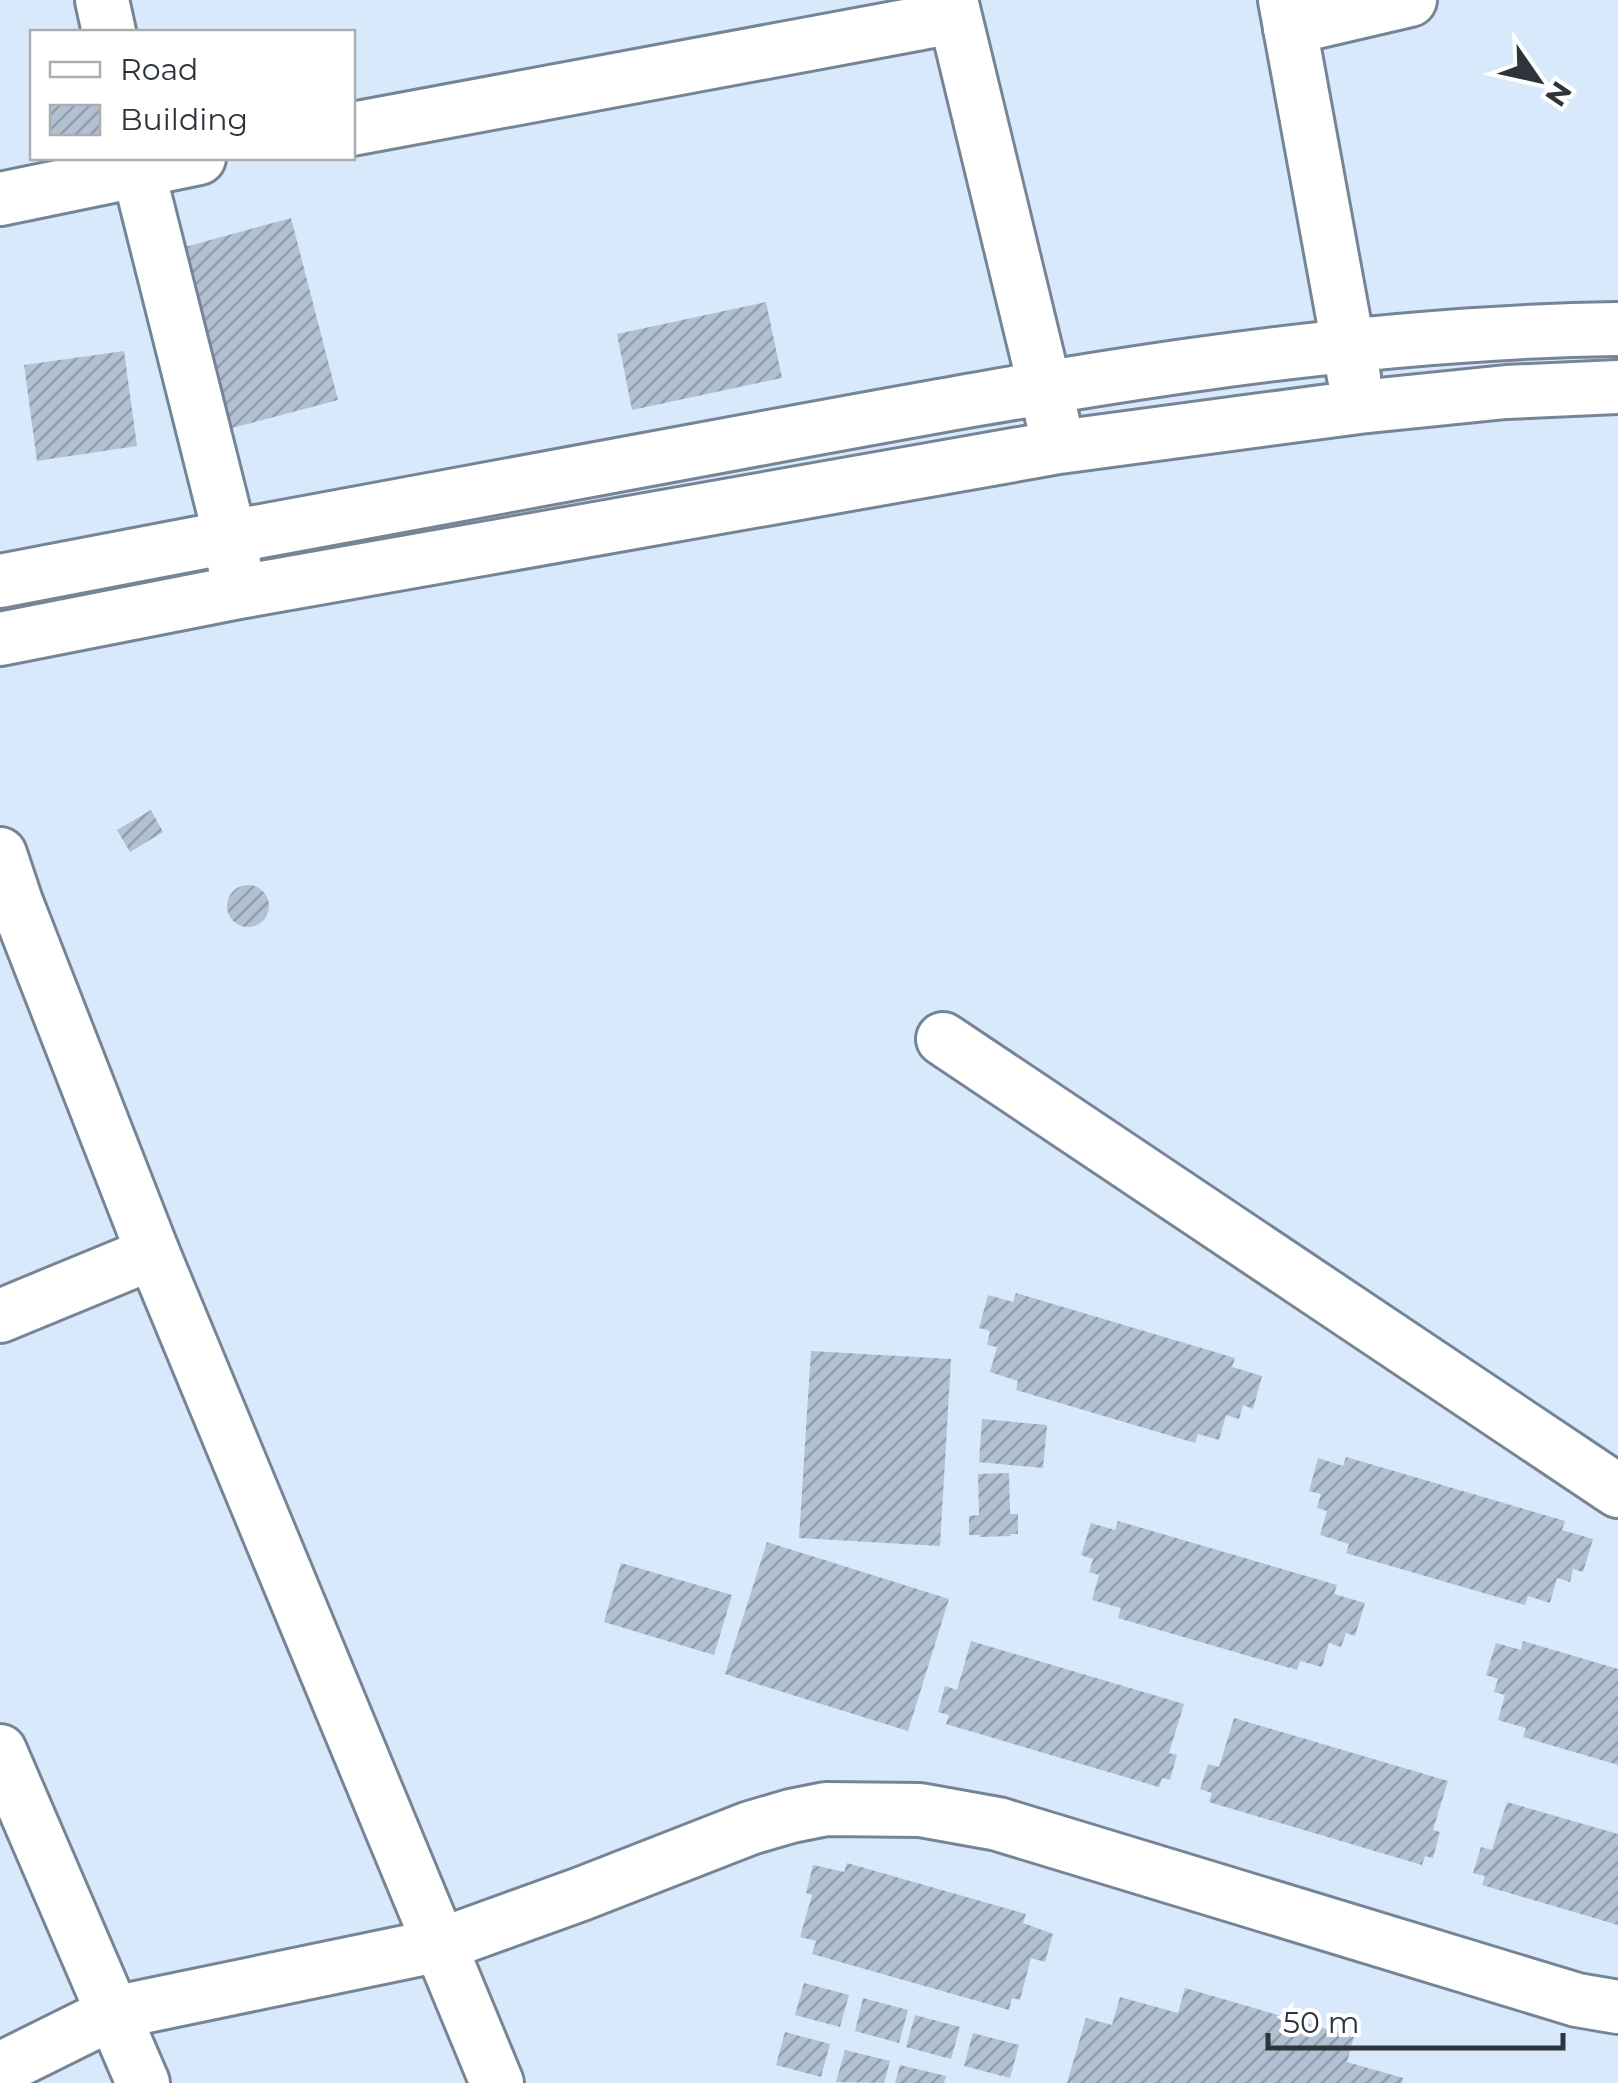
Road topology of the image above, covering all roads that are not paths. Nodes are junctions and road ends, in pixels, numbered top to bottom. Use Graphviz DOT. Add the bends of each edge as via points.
graph roads {
  1 [pos="102,0"];
  2 [pos="1410,0"];
  3 [pos="952,9"];
  4 [pos="1288,14"];
  5 [pos="109,30"];
  6 [pos="355,128"];
  7 [pos="174,160"];
  8 [pos="136,163"];
  9 [pos="0,199"];
  10 [pos="1618,329"];
  11 [pos="1348,346"];
  12 [pos="1045,386"];
  13 [pos="1618,388"];
  14 [pos="1359,407"];
  15 [pos="1060,447"];
  16 [pos="230,536"];
  17 [pos="0,581"];
  18 [pos="238,592"];
  19 [pos="0,639"];
  20 [pos="0,854"];
  21 [pos="943,1040"];
  22 [pos="154,1253"];
  23 [pos="0,1316"];
  24 [pos="1618,1491"];
  25 [pos="0,1751"];
  26 [pos="440,1944"];
  27 [pos="1618,2007"];
  28 [pos="113,2013"];
  29 [pos="0,2069"];
  30 [pos="143,2083"];
  31 [pos="497,2083"];
  1 -- 5 [label="street"];
  2 -- 4 [label="street"];
  3 -- 6 [label="street"];
  3 -- 12 [label="street"];
  4 -- 11 [label="street"];
  7 -- 8 [label="street"];
  8 -- 9 [label="street"];
  8 -- 16 [label="street"];
  10 -- 11 [label="street"];
  11 -- 12 [label="street"];
  11 -- 14 [label="street"];
  12 -- 15 [label="street"];
  12 -- 16 [label="street"];
  13 -- 14 [label="street"];
  14 -- 15 [label="street"];
  15 -- 18 [label="street"];
  16 -- 17 [label="street"];
  16 -- 18 [label="street"];
  18 -- 19 [label="street"];
  20 -- 22 [label="street"];
  21 -- 24 [label="street"];
  22 -- 23 [label="street"];
  22 -- 26 [label="street"];
  25 -- 28 [label="street"];
  26 -- 27 [label="street" via="791,1816 826,1809 920,1810 998,1824 1558,1995"];
  26 -- 28 [label="street"];
  26 -- 31 [label="street"];
  28 -- 29 [label="street"];
  28 -- 30 [label="street"];
}
